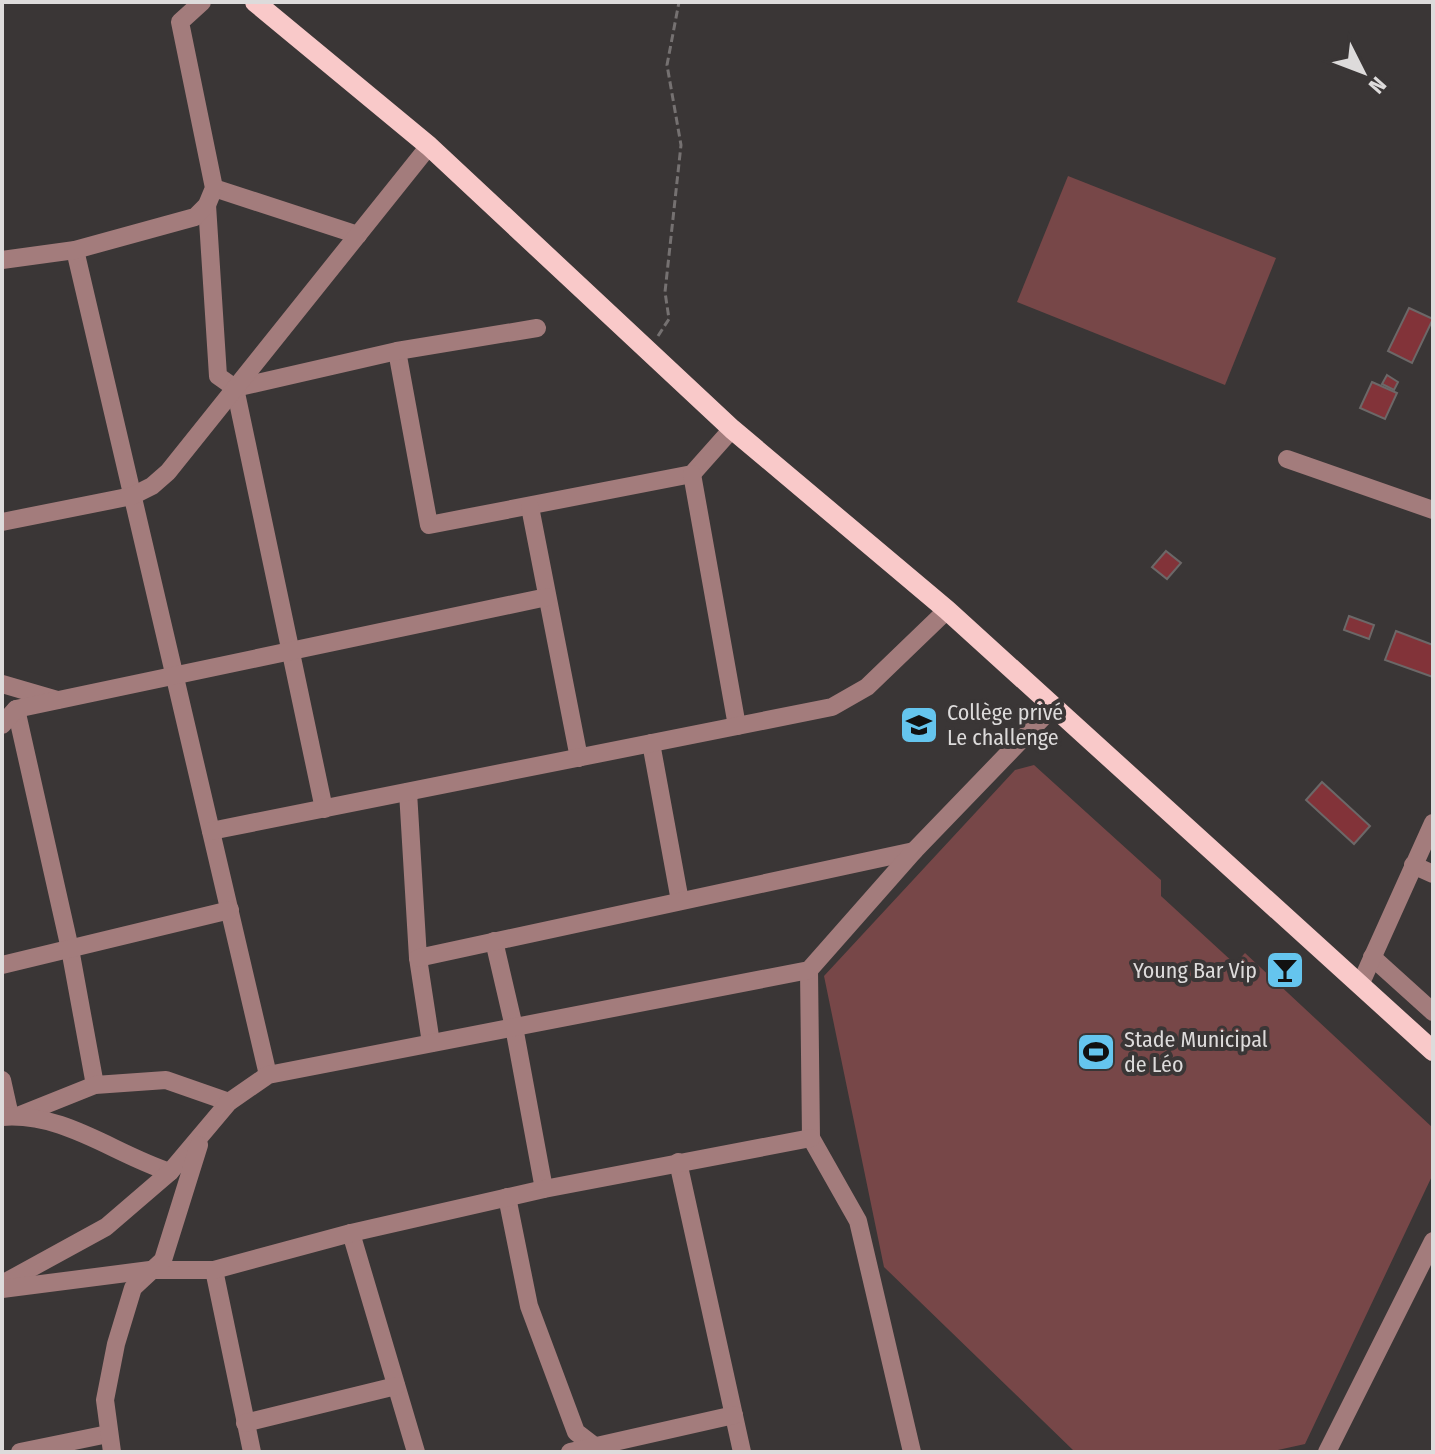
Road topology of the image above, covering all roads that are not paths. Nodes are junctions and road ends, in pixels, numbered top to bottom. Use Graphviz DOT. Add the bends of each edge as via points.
graph roads {
  1 [pos="202,2"];
  2 [pos="255,2"];
  3 [pos="429,146"];
  4 [pos="211,197"];
  5 [pos="358,235"];
  6 [pos="75,250"];
  7 [pos="2,260"];
  8 [pos="537,328"];
  9 [pos="397,351"];
  10 [pos="235,388"];
  11 [pos="732,429"];
  12 [pos="1287,459"];
  13 [pos="692,474"];
  14 [pos="132,496"];
  15 [pos="530,507"];
  16 [pos="1433,510"];
  17 [pos="2,522"];
  18 [pos="547,597"];
  19 [pos="947,610"];
  20 [pos="290,652"];
  21 [pos="175,677"];
  22 [pos="2,684"];
  23 [pos="59,701"];
  24 [pos="1053,707"];
  25 [pos="16,709"];
  26 [pos="2,725"];
  27 [pos="737,726"];
  28 [pos="651,743"];
  29 [pos="579,758"];
  30 [pos="408,792"];
  31 [pos="324,809"];
  32 [pos="1433,823"];
  33 [pos="211,831"];
  34 [pos="914,851"];
  35 [pos="1413,865"];
  36 [pos="1433,874"];
  37 [pos="680,901"];
  38 [pos="230,910"];
  39 [pos="494,941"];
  40 [pos="70,949"];
  41 [pos="1372,957"];
  42 [pos="418,958"];
  43 [pos="2,965"];
  44 [pos="809,970"];
  45 [pos="1360,985"];
  46 [pos="1433,1012"];
  47 [pos="514,1027"];
  48 [pos="431,1043"];
  49 [pos="1433,1051"];
  50 [pos="268,1075"];
  51 [pos="2,1080"];
  52 [pos="95,1085"];
  53 [pos="229,1102"];
  54 [pos="11,1116"];
  55 [pos="204,1131"];
  56 [pos="811,1138"];
  57 [pos="678,1162"];
  58 [pos="170,1172"];
  59 [pos="544,1189"];
  60 [pos="507,1197"];
  61 [pos="351,1233"];
  62 [pos="1433,1241"];
  63 [pos="150,1270"];
  64 [pos="214,1270"];
  65 [pos="2,1286"];
  66 [pos="396,1386"];
  67 [pos="734,1415"];
  68 [pos="245,1423"];
  69 [pos="110,1443"];
  70 [pos="599,1450"];
  71 [pos="1325,1451"];
  72 [pos="20,1452"];
  73 [pos="252,1452"];
  74 [pos="416,1452"];
  75 [pos="570,1452"];
  76 [pos="742,1452"];
  77 [pos="912,1452"];
  1 -- 4 [label="street" via="180,22"];
  2 -- 3 [label="main road"];
  3 -- 5 [label="street"];
  3 -- 11 [label="main road"];
  4 -- 5 [label="street"];
  4 -- 6 [label="street" via="195,217"];
  4 -- 10 [label="street" via="218,376"];
  5 -- 10 [label="street"];
  6 -- 7 [label="street"];
  6 -- 14 [label="street"];
  8 -- 9 [label="street"];
  9 -- 10 [label="street"];
  9 -- 15 [label="street" via="429,525"];
  10 -- 14 [label="street" via="168,472"];
  10 -- 20 [label="street"];
  11 -- 13 [label="street"];
  11 -- 19 [label="main road"];
  12 -- 16 [label="street"];
  13 -- 15 [label="street"];
  13 -- 27 [label="street"];
  14 -- 17 [label="street"];
  14 -- 21 [label="street"];
  15 -- 18 [label="street"];
  18 -- 20 [label="street"];
  18 -- 29 [label="street"];
  19 -- 24 [label="main road"];
  19 -- 27 [label="street" via="867,687 832,707"];
  20 -- 21 [label="street"];
  20 -- 31 [label="street"];
  21 -- 23 [label="street"];
  21 -- 33 [label="street"];
  22 -- 23 [label="street"];
  23 -- 25 [label="street"];
  24 -- 34 [label="street"];
  24 -- 45 [label="main road"];
  25 -- 26 [label="street"];
  25 -- 40 [label="street"];
  27 -- 28 [label="street"];
  28 -- 29 [label="street"];
  28 -- 37 [label="street"];
  29 -- 30 [label="street"];
  30 -- 31 [label="street"];
  30 -- 42 [label="street"];
  31 -- 33 [label="street"];
  32 -- 35 [label="street"];
  33 -- 38 [label="street"];
  34 -- 37 [label="street"];
  34 -- 44 [label="street"];
  35 -- 36 [label="street"];
  35 -- 41 [label="street"];
  37 -- 39 [label="street"];
  38 -- 40 [label="street"];
  38 -- 50 [label="street"];
  39 -- 42 [label="street"];
  39 -- 47 [label="street"];
  40 -- 43 [label="street"];
  40 -- 52 [label="street"];
  41 -- 45 [label="street"];
  41 -- 46 [label="street"];
  42 -- 48 [label="street"];
  44 -- 47 [label="street"];
  44 -- 56 [label="street"];
  45 -- 49 [label="main road"];
  47 -- 48 [label="street"];
  47 -- 59 [label="street"];
  48 -- 50 [label="street"];
  50 -- 53 [label="street"];
  51 -- 54 [label="street"];
  52 -- 53 [label="street" via="166,1080"];
  52 -- 54 [label="street"];
  53 -- 55 [label="street"];
  54 -- 58 [label="street" via="66,1126"];
  55 -- 58 [label="street"];
  55 -- 63 [label="street" via="163,1260"];
  56 -- 57 [label="street"];
  56 -- 77 [label="street" via="858,1221"];
  57 -- 59 [label="street"];
  57 -- 67 [label="street"];
  58 -- 65 [label="street" via="106,1227"];
  59 -- 60 [label="street"];
  60 -- 61 [label="street"];
  60 -- 70 [label="street" via="529,1306 576,1432"];
  61 -- 64 [label="street"];
  61 -- 66 [label="street"];
  62 -- 71 [label="street"];
  63 -- 64 [label="street"];
  63 -- 65 [label="street"];
  63 -- 69 [label="street" via="133,1288 116,1344 105,1400"];
  64 -- 68 [label="street"];
  66 -- 68 [label="street"];
  66 -- 74 [label="street"];
  67 -- 70 [label="street"];
  67 -- 76 [label="street"];
  68 -- 73 [label="street"];
  69 -- 72 [label="street"];
  70 -- 75 [label="street"];
}
